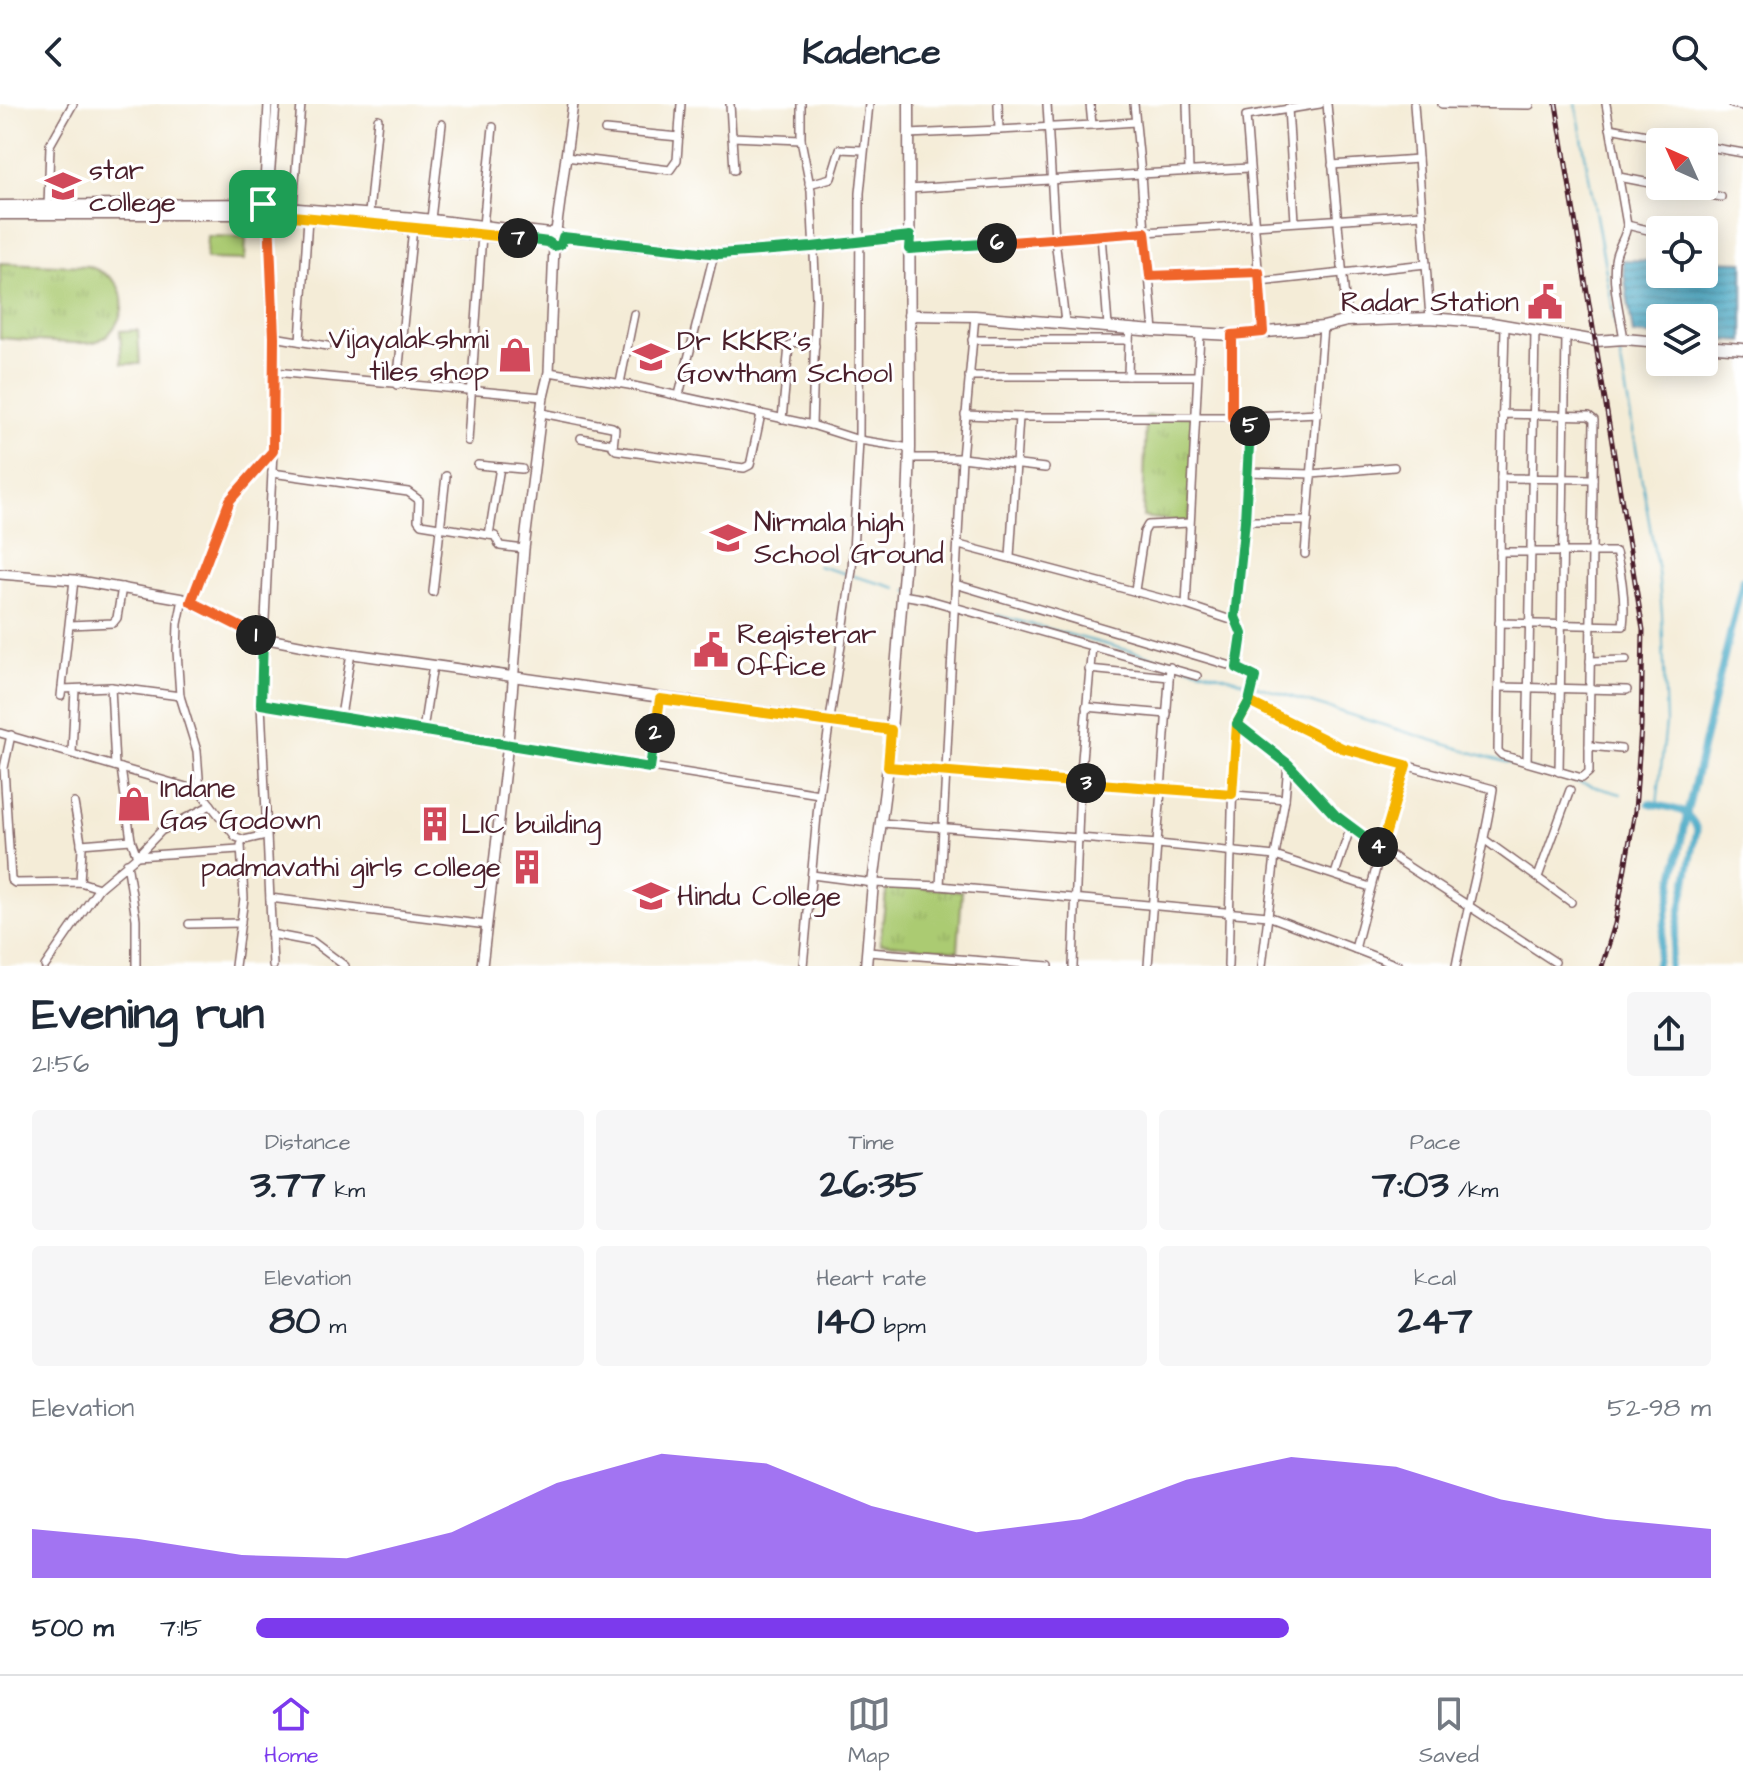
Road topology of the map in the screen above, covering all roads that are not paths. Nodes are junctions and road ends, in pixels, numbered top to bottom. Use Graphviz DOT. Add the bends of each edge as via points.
graph roads {
  1 [pos="73,104"];
  2 [pos="268,104"];
  3 [pos="276,104"];
  4 [pos="301,104"];
  5 [pos="573,104"];
  6 [pos="681,104"];
  7 [pos="730,104"];
  8 [pos="801,104"];
  9 [pos="869,104"];
  10 [pos="909,104"];
  11 [pos="998,104"];
  12 [pos="1047,104"];
  13 [pos="1090,104"];
  14 [pos="1134,104"];
  15 [pos="1187,104"];
  16 [pos="1245,104"];
  17 [pos="1320,104"];
  18 [pos="1327,104"];
  19 [pos="1414,104"];
  20 [pos="1442,104"];
  21 [pos="1606,104"];
  22 [pos="1732,104"];
  23 [pos="1530,105"];
  24 [pos="1743,106"];
  25 [pos="1288,108"];
  26 [pos="1246,116"];
  27 [pos="378,119"];
  28 [pos="1135,122"];
  29 [pos="442,124"];
  30 [pos="1092,125"];
  31 [pos="493,127"];
  32 [pos="1610,128"];
  33 [pos="1047,129"];
  34 [pos="605,130"];
  35 [pos="999,130"];
  36 [pos="908,134"];
  37 [pos="1646,135"];
  38 [pos="679,137"];
  39 [pos="732,137"];
  40 [pos="801,140"];
  41 [pos="1718,149"];
  42 [pos="863,150"];
  43 [pos="1743,153"];
  44 [pos="566,157"];
  45 [pos="1418,159"];
  46 [pos="1332,165"];
  47 [pos="1249,168"];
  48 [pos="734,170"];
  49 [pos="1189,171"];
  50 [pos="1141,174"];
  51 [pos="1619,177"];
  52 [pos="1051,179"];
  53 [pos="1646,182"];
  54 [pos="809,184"];
  55 [pos="908,189"];
  56 [pos="1718,196"];
  57 [pos="1721,197"];
  58 [pos="0,206"];
  59 [pos="48,207"];
  60 [pos="293,207"];
  61 [pos="266,209"];
  62 [pos="369,213"];
  63 [pos="0,214"];
  64 [pos="1423,214"];
  65 [pos="308,218"];
  66 [pos="431,219"];
  67 [pos="1336,219"];
  68 [pos="1295,221"];
  69 [pos="1254,223"];
  70 [pos="1627,225"];
  71 [pos="413,228"];
  72 [pos="483,230"];
  73 [pos="1646,230"];
  74 [pos="1145,232"];
  75 [pos="1101,235"];
  76 [pos="910,236"];
  77 [pos="554,238"];
  78 [pos="1055,239"];
  79 [pos="860,240"];
  80 [pos="812,247"];
  81 [pos="909,249"];
  82 [pos="714,254"];
  83 [pos="1426,264"];
  84 [pos="1343,271"];
  85 [pos="1259,272"];
  86 [pos="1150,276"];
  87 [pos="1259,282"];
  88 [pos="634,314"];
  89 [pos="909,315"];
  90 [pos="975,316"];
  91 [pos="1430,318"];
  92 [pos="1347,321"];
  93 [pos="1065,322"];
  94 [pos="1108,326"];
  95 [pos="1505,326"];
  96 [pos="1323,327"];
  97 [pos="1154,331"];
  98 [pos="1535,331"];
  99 [pos="1263,332"];
  100 [pos="1200,334"];
  101 [pos="1129,335"];
  102 [pos="1232,335"];
  103 [pos="1566,336"];
  104 [pos="274,337"];
  105 [pos="1624,339"];
  106 [pos="972,340"];
  107 [pos="300,341"];
  108 [pos="1646,341"];
  109 [pos="327,346"];
  110 [pos="815,346"];
  111 [pos="1718,347"];
  112 [pos="1743,349"];
  113 [pos="274,372"];
  114 [pos="549,372"];
  115 [pos="969,376"];
  116 [pos="1128,376"];
  117 [pos="1197,376"];
  118 [pos="620,383"];
  119 [pos="397,385"];
  120 [pos="470,392"];
  121 [pos="679,395"];
  122 [pos="543,397"];
  123 [pos="542,413"];
  124 [pos="1318,413"];
  125 [pos="761,414"];
  126 [pos="1502,414"];
  127 [pos="1535,414"];
  128 [pos="965,415"];
  129 [pos="1564,415"];
  130 [pos="1196,416"];
  131 [pos="1019,417"];
  132 [pos="1232,417"];
  133 [pos="1250,418"];
  134 [pos="782,419"];
  135 [pos="812,425"];
  136 [pos="581,438"];
  137 [pos="859,440"];
  138 [pos="468,441"];
  139 [pos="613,444"];
  140 [pos="273,451"];
  141 [pos="910,453"];
  142 [pos="962,458"];
  143 [pos="478,465"];
  144 [pos="1016,465"];
  145 [pos="500,467"];
  146 [pos="1394,467"];
  147 [pos="1045,468"];
  148 [pos="522,469"];
  149 [pos="1248,472"];
  150 [pos="272,473"];
  151 [pos="1312,474"];
  152 [pos="446,476"];
  153 [pos="1501,478"];
  154 [pos="1534,479"];
  155 [pos="1563,479"];
  156 [pos="1593,479"];
  157 [pos="1245,521"];
  158 [pos="1308,521"];
  159 [pos="1189,523"];
  160 [pos="440,528"];
  161 [pos="489,535"];
  162 [pos="959,545"];
  163 [pos="524,549"];
  164 [pos="1532,551"];
  165 [pos="1561,551"];
  166 [pos="1500,552"];
  167 [pos="1591,552"];
  168 [pos="1305,554"];
  169 [pos="1010,557"];
  170 [pos="0,574"];
  171 [pos="74,580"];
  172 [pos="955,584"];
  173 [pos="122,587"];
  174 [pos="1135,590"];
  175 [pos="902,591"];
  176 [pos="433,592"];
  177 [pos="187,600"];
  178 [pos="1186,605"];
  179 [pos="955,607"];
  180 [pos="1235,617"];
  181 [pos="1499,623"];
  182 [pos="1531,624"];
  183 [pos="1560,624"];
  184 [pos="70,625"];
  185 [pos="1591,627"];
  186 [pos="263,638"];
  187 [pos="1092,646"];
  188 [pos="351,653"];
  189 [pos="1626,660"];
  190 [pos="1590,661"];
  191 [pos="433,665"];
  192 [pos="1228,665"];
  193 [pos="1170,667"];
  194 [pos="1089,669"];
  195 [pos="512,676"];
  196 [pos="1197,676"];
  197 [pos="1169,677"];
  198 [pos="111,687"];
  199 [pos="1499,687"];
  200 [pos="1530,688"];
  201 [pos="75,689"];
  202 [pos="1560,689"];
  203 [pos="1590,690"];
  204 [pos="1627,690"];
  205 [pos="180,696"];
  206 [pos="660,699"];
  207 [pos="1249,702"];
  208 [pos="261,704"];
  209 [pos="1086,707"];
  210 [pos="1167,714"];
  211 [pos="341,716"];
  212 [pos="829,723"];
  213 [pos="1237,724"];
  214 [pos="423,730"];
  215 [pos="891,730"];
  216 [pos="0,733"];
  217 [pos="11,735"];
  218 [pos="508,743"];
  219 [pos="1589,746"];
  220 [pos="1621,749"];
  221 [pos="72,753"];
  222 [pos="1527,762"];
  223 [pos="1288,764"];
  224 [pos="1406,765"];
  225 [pos="118,767"];
  226 [pos="888,767"];
  227 [pos="650,768"];
  228 [pos="947,771"];
  229 [pos="1559,772"];
  230 [pos="1080,782"];
  231 [pos="1161,790"];
  232 [pos="1570,790"];
  233 [pos="200,791"];
  234 [pos="819,794"];
  235 [pos="1232,794"];
  236 [pos="1285,799"];
  237 [pos="74,803"];
  238 [pos="211,805"];
  239 [pos="882,823"];
  240 [pos="944,828"];
  241 [pos="1350,829"];
  242 [pos="266,835"];
  243 [pos="1077,838"];
  244 [pos="131,840"];
  245 [pos="244,840"];
  246 [pos="1485,840"];
  247 [pos="81,844"];
  248 [pos="1158,844"];
  249 [pos="239,849"];
  250 [pos="1381,849"];
  251 [pos="1232,850"];
  252 [pos="137,856"];
  253 [pos="1275,856"];
  254 [pos="127,863"];
  255 [pos="1335,874"];
  256 [pos="812,875"];
  257 [pos="1538,877"];
  258 [pos="80,882"];
  259 [pos="873,883"];
  260 [pos="940,886"];
  261 [pos="1370,887"];
  262 [pos="99,888"];
  263 [pos="1075,897"];
  264 [pos="270,898"];
  265 [pos="1571,902"];
  266 [pos="1468,905"];
  267 [pos="1153,906"];
  268 [pos="1230,911"];
  269 [pos="1268,916"];
  270 [pos="241,923"];
  271 [pos="189,924"];
  272 [pos="487,925"];
  273 [pos="271,934"];
  274 [pos="1355,949"];
  275 [pos="868,952"];
  276 [pos="936,962"];
  277 [pos="1555,962"];
  278 [pos="45,966"];
  279 [pos="136,966"];
  280 [pos="235,966"];
  281 [pos="273,966"];
  282 [pos="345,966"];
  283 [pos="482,966"];
  284 [pos="803,966"];
  285 [pos="866,966"];
  286 [pos="1049,966"];
  287 [pos="1073,966"];
  288 [pos="1148,966"];
  289 [pos="1228,966"];
  290 [pos="1262,966"];
  291 [pos="1399,966"];
  292 [pos="1456,966"];
  1 -- 59 [label="street" via="50,145"];
  2 -- 61 [label="street"];
  3 -- 61 [label="street"];
  4 -- 60 [label="street"];
  5 -- 44 [label="street"];
  6 -- 38 [label="street"];
  7 -- 39 [label="street"];
  8 -- 40 [label="street"];
  9 -- 42 [label="street"];
  10 -- 36 [label="main road"];
  11 -- 35 [label="street"];
  12 -- 33 [label="street"];
  13 -- 30 [label="street"];
  14 -- 28 [label="street"];
  15 -- 49 [label="street"];
  16 -- 26 [label="street"];
  17 -- 25 [label="street"];
  18 -- 46 [label="street"];
  19 -- 45 [label="street"];
  20 -- 23 [label="street"];
  21 -- 32 [label="street"];
  22 -- 24 [label="street"];
  25 -- 26 [label="street"];
  25 -- 68 [label="street"];
  26 -- 47 [label="street"];
  27 -- 62 [label="street"];
  28 -- 30 [label="street"];
  28 -- 50 [label="street"];
  29 -- 66 [label="street"];
  30 -- 33 [label="street"];
  31 -- 72 [label="street"];
  32 -- 37 [label="street"];
  32 -- 51 [label="street"];
  33 -- 35 [label="street"];
  33 -- 52 [label="street"];
  34 -- 38 [label="street"];
  35 -- 36 [label="street"];
  36 -- 55 [label="main road"];
  38 -- 44 [label="street" via="675,165 665,171"];
  39 -- 40 [label="street"];
  39 -- 48 [label="street"];
  40 -- 54 [label="street"];
  41 -- 43 [label="street"];
  42 -- 54 [label="street" via="840,149 831,178"];
  42 -- 79 [label="street"];
  44 -- 77 [label="street"];
  45 -- 46 [label="street"];
  45 -- 64 [label="street"];
  46 -- 67 [label="street"];
  47 -- 49 [label="street"];
  47 -- 69 [label="street"];
  49 -- 50 [label="street"];
  50 -- 52 [label="street"];
  50 -- 74 [label="street"];
  51 -- 53 [label="street"];
  51 -- 70 [label="street"];
  52 -- 55 [label="street"];
  52 -- 78 [label="street"];
  54 -- 80 [label="street"];
  55 -- 76 [label="main road"];
  56 -- 57 [label="street"];
  58 -- 59 [label="main road"];
  59 -- 61 [label="main road"];
  60 -- 61 [label="main road"];
  60 -- 62 [label="main road"];
  61 -- 63 [label="main road"];
  61 -- 65 [label="main road"];
  61 -- 104 [label="street"];
  62 -- 66 [label="main road"];
  64 -- 67 [label="street"];
  64 -- 83 [label="street"];
  65 -- 71 [label="main road"];
  65 -- 107 [label="street"];
  66 -- 72 [label="main road"];
  67 -- 68 [label="street"];
  67 -- 84 [label="street"];
  68 -- 69 [label="street"];
  69 -- 74 [label="street"];
  69 -- 85 [label="street"];
  70 -- 73 [label="street"];
  70 -- 105 [label="street" via="1614,266"];
  71 -- 72 [label="main road"];
  71 -- 119 [label="street"];
  72 -- 77 [label="main road"];
  72 -- 120 [label="street"];
  74 -- 75 [label="street"];
  74 -- 86 [label="street"];
  75 -- 78 [label="street"];
  75 -- 94 [label="street"];
  76 -- 79 [label="main road"];
  76 -- 81 [label="main road"];
  77 -- 82 [label="main road"];
  77 -- 114 [label="street"];
  78 -- 81 [label="street"];
  78 -- 93 [label="street"];
  79 -- 80 [label="main road"];
  79 -- 137 [label="street"];
  80 -- 82 [label="main road"];
  80 -- 110 [label="street"];
  81 -- 89 [label="main road"];
  82 -- 121 [label="street"];
  83 -- 84 [label="street"];
  83 -- 91 [label="street"];
  84 -- 87 [label="street"];
  84 -- 92 [label="street"];
  85 -- 86 [label="street"];
  85 -- 87 [label="street"];
  86 -- 97 [label="street"];
  87 -- 99 [label="street"];
  88 -- 118 [label="street"];
  89 -- 90 [label="main road"];
  89 -- 141 [label="main road"];
  90 -- 93 [label="main road"];
  90 -- 106 [label="street"];
  91 -- 92 [label="main road"];
  91 -- 95 [label="main road"];
  92 -- 96 [label="main road"];
  93 -- 94 [label="main road"];
  94 -- 101 [label="main road"];
  95 -- 98 [label="main road"];
  95 -- 126 [label="street"];
  96 -- 99 [label="main road"];
  96 -- 124 [label="street"];
  97 -- 100 [label="main road"];
  97 -- 101 [label="main road"];
  98 -- 103 [label="main road"];
  98 -- 127 [label="street"];
  99 -- 102 [label="main road"];
  100 -- 102 [label="main road"];
  100 -- 117 [label="street"];
  101 -- 106 [label="street"];
  101 -- 116 [label="street"];
  102 -- 132 [label="street"];
  103 -- 105 [label="main road"];
  103 -- 129 [label="street"];
  104 -- 107 [label="street"];
  104 -- 113 [label="street"];
  105 -- 108 [label="main road"];
  106 -- 115 [label="street"];
  107 -- 109 [label="street"];
  110 -- 134 [label="street" via="789,346"];
  110 -- 135 [label="street"];
  111 -- 112 [label="main road"];
  113 -- 119 [label="street"];
  113 -- 140 [label="street"];
  114 -- 118 [label="street"];
  114 -- 122 [label="street"];
  115 -- 116 [label="street"];
  115 -- 128 [label="street"];
  116 -- 117 [label="street"];
  117 -- 130 [label="street"];
  118 -- 121 [label="street"];
  119 -- 120 [label="street"];
  120 -- 122 [label="street"];
  120 -- 138 [label="street"];
  121 -- 125 [label="street"];
  122 -- 123 [label="street"];
  123 -- 139 [label="street" via="612,427"];
  123 -- 163 [label="street"];
  124 -- 133 [label="street"];
  124 -- 151 [label="street"];
  125 -- 134 [label="street"];
  125 -- 139 [label="street" via="750,465 744,468 619,451"];
  126 -- 127 [label="street"];
  126 -- 153 [label="street"];
  127 -- 129 [label="street"];
  127 -- 154 [label="street"];
  128 -- 131 [label="street"];
  128 -- 142 [label="street"];
  129 -- 155 [label="street"];
  129 -- 156 [label="street" via="1594,420"];
  130 -- 131 [label="street"];
  130 -- 132 [label="street"];
  130 -- 159 [label="street"];
  131 -- 144 [label="street"];
  132 -- 133 [label="street"];
  133 -- 149 [label="street"];
  134 -- 135 [label="street"];
  135 -- 137 [label="street"];
  136 -- 139 [label="street"];
  137 -- 141 [label="street"];
  137 -- 212 [label="street" via="852,575"];
  140 -- 150 [label="street"];
  140 -- 177 [label="street" via="230,500"];
  141 -- 142 [label="street"];
  141 -- 175 [label="main road"];
  142 -- 144 [label="street"];
  142 -- 162 [label="street"];
  143 -- 145 [label="street"];
  144 -- 147 [label="street"];
  144 -- 169 [label="street"];
  145 -- 148 [label="street"];
  145 -- 161 [label="street"];
  146 -- 151 [label="street"];
  149 -- 151 [label="street"];
  149 -- 157 [label="street"];
  150 -- 160 [label="street" via="408,492 419,500 419,522"];
  150 -- 186 [label="street"];
  151 -- 158 [label="street"];
  152 -- 160 [label="street"];
  153 -- 154 [label="street"];
  153 -- 166 [label="street"];
  154 -- 155 [label="street"];
  154 -- 164 [label="street"];
  155 -- 156 [label="street"];
  155 -- 165 [label="street"];
  156 -- 167 [label="street"];
  157 -- 158 [label="street"];
  157 -- 180 [label="street"];
  158 -- 168 [label="street"];
  159 -- 174 [label="street" via="1148,525"];
  159 -- 178 [label="street"];
  160 -- 161 [label="street"];
  160 -- 176 [label="street"];
  161 -- 163 [label="street" via="500,546"];
  162 -- 169 [label="street"];
  162 -- 172 [label="street"];
  163 -- 195 [label="street"];
  164 -- 165 [label="street"];
  164 -- 166 [label="street"];
  164 -- 182 [label="street"];
  165 -- 167 [label="street"];
  165 -- 183 [label="street"];
  166 -- 181 [label="street"];
  167 -- 185 [label="street"];
  167 -- 185 [label="street" via="1616,552 1625,611 1623,626"];
  169 -- 174 [label="street"];
  170 -- 171 [label="street"];
  171 -- 173 [label="street"];
  171 -- 184 [label="street"];
  172 -- 179 [label="street"];
  172 -- 192 [label="street"];
  173 -- 177 [label="street"];
  173 -- 184 [label="street" via="113,623"];
  174 -- 178 [label="street"];
  175 -- 179 [label="street"];
  175 -- 215 [label="main road"];
  177 -- 186 [label="street"];
  177 -- 205 [label="street" via="177,638"];
  178 -- 180 [label="street"];
  179 -- 187 [label="street"];
  179 -- 228 [label="street"];
  180 -- 207 [label="street" via="1242,634 1237,668 1255,677"];
  181 -- 182 [label="street"];
  181 -- 199 [label="street"];
  182 -- 183 [label="street"];
  182 -- 200 [label="street"];
  183 -- 185 [label="street"];
  183 -- 202 [label="street"];
  184 -- 201 [label="street" via="61,693"];
  185 -- 190 [label="street"];
  186 -- 188 [label="street"];
  186 -- 208 [label="street"];
  187 -- 193 [label="street"];
  187 -- 194 [label="street"];
  188 -- 191 [label="street"];
  188 -- 211 [label="street"];
  189 -- 190 [label="street"];
  190 -- 203 [label="street"];
  191 -- 195 [label="street"];
  191 -- 214 [label="street"];
  193 -- 196 [label="street"];
  193 -- 197 [label="street"];
  194 -- 197 [label="street"];
  194 -- 209 [label="street"];
  195 -- 206 [label="street"];
  195 -- 218 [label="street"];
  197 -- 210 [label="street"];
  198 -- 201 [label="street"];
  198 -- 205 [label="street"];
  198 -- 225 [label="street"];
  199 -- 200 [label="street"];
  199 -- 222 [label="street" via="1498,751"];
  200 -- 202 [label="street"];
  200 -- 222 [label="street"];
  201 -- 221 [label="street"];
  202 -- 203 [label="street"];
  202 -- 229 [label="street"];
  203 -- 204 [label="street"];
  203 -- 219 [label="street"];
  205 -- 233 [label="street" via="197,751"];
  206 -- 212 [label="street"];
  206 -- 227 [label="street"];
  207 -- 213 [label="street"];
  207 -- 224 [label="street" via="1342,748"];
  208 -- 211 [label="street"];
  208 -- 242 [label="street"];
  209 -- 210 [label="street"];
  209 -- 230 [label="street"];
  210 -- 231 [label="street"];
  211 -- 214 [label="street"];
  212 -- 215 [label="street"];
  212 -- 234 [label="street"];
  213 -- 223 [label="street"];
  213 -- 235 [label="street"];
  214 -- 218 [label="street"];
  215 -- 226 [label="main road"];
  216 -- 217 [label="street"];
  217 -- 221 [label="street"];
  217 -- 258 [label="street" via="4,768 11,880"];
  218 -- 227 [label="street"];
  218 -- 272 [label="street"];
  219 -- 220 [label="street"];
  219 -- 229 [label="street" via="1585,778"];
  221 -- 225 [label="street"];
  222 -- 229 [label="street"];
  223 -- 236 [label="street"];
  223 -- 241 [label="street"];
  224 -- 246 [label="street" via="1493,789"];
  224 -- 250 [label="street"];
  225 -- 233 [label="street"];
  225 -- 244 [label="street"];
  226 -- 228 [label="street"];
  226 -- 239 [label="main road"];
  227 -- 234 [label="street"];
  228 -- 230 [label="street"];
  228 -- 240 [label="street"];
  230 -- 231 [label="street"];
  230 -- 243 [label="street"];
  231 -- 235 [label="street"];
  231 -- 248 [label="street"];
  232 -- 257 [label="street"];
  233 -- 238 [label="street"];
  234 -- 256 [label="street"];
  235 -- 236 [label="street"];
  235 -- 251 [label="street"];
  236 -- 253 [label="street"];
  237 -- 247 [label="street"];
  238 -- 245 [label="street"];
  238 -- 252 [label="street" via="161,831"];
  239 -- 240 [label="street"];
  239 -- 259 [label="main road"];
  240 -- 243 [label="street"];
  240 -- 260 [label="street"];
  241 -- 250 [label="street"];
  241 -- 255 [label="street"];
  242 -- 245 [label="street"];
  242 -- 264 [label="street"];
  243 -- 248 [label="street"];
  243 -- 263 [label="street"];
  244 -- 247 [label="street"];
  244 -- 252 [label="street"];
  245 -- 249 [label="street"];
  246 -- 257 [label="street"];
  246 -- 266 [label="street"];
  247 -- 258 [label="street"];
  248 -- 251 [label="street"];
  248 -- 267 [label="street"];
  249 -- 252 [label="street"];
  249 -- 270 [label="street"];
  250 -- 261 [label="street"];
  250 -- 266 [label="street"];
  251 -- 253 [label="street"];
  251 -- 268 [label="street"];
  252 -- 254 [label="street"];
  253 -- 255 [label="street"];
  253 -- 269 [label="street"];
  254 -- 262 [label="street"];
  254 -- 279 [label="street" via="136,919"];
  255 -- 261 [label="street"];
  256 -- 259 [label="street"];
  256 -- 284 [label="street"];
  257 -- 265 [label="street"];
  258 -- 262 [label="street"];
  259 -- 260 [label="street"];
  259 -- 275 [label="main road"];
  260 -- 263 [label="street"];
  261 -- 274 [label="street"];
  262 -- 278 [label="street"];
  263 -- 267 [label="street"];
  263 -- 287 [label="street"];
  264 -- 272 [label="street"];
  264 -- 273 [label="street"];
  266 -- 277 [label="street"];
  266 -- 292 [label="street"];
  267 -- 268 [label="street"];
  267 -- 288 [label="street"];
  268 -- 269 [label="street"];
  268 -- 289 [label="street"];
  269 -- 274 [label="street"];
  269 -- 290 [label="street"];
  270 -- 271 [label="street"];
  270 -- 280 [label="street"];
  272 -- 283 [label="street"];
  273 -- 281 [label="street"];
  273 -- 282 [label="street" via="313,942"];
  274 -- 291 [label="street"];
  275 -- 276 [label="street"];
  275 -- 285 [label="main road"];
  276 -- 286 [label="street"];
}
